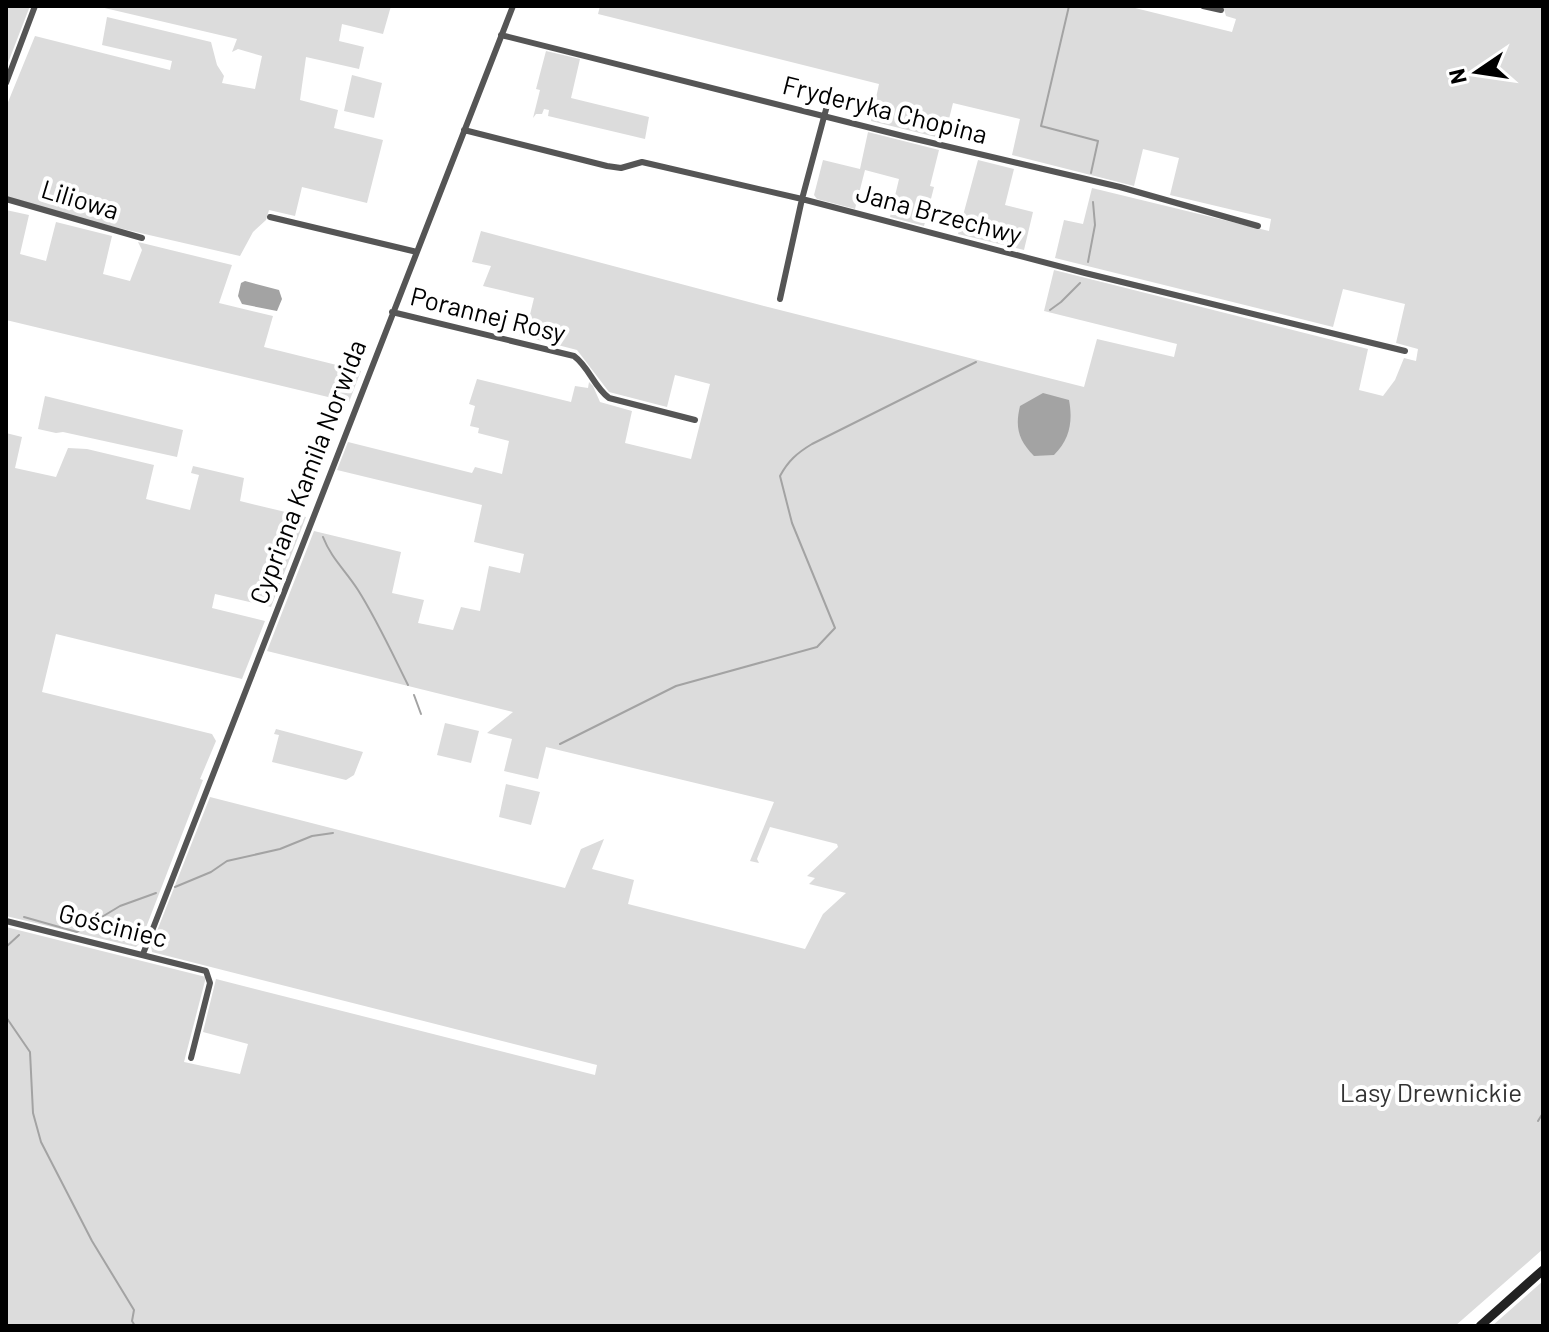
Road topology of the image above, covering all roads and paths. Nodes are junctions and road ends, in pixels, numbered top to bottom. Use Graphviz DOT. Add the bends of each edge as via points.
graph roads {
  1 [pos="35,6"];
  2 [pos="513,6"];
  3 [pos="1203,6"];
  4 [pos="1221,10"];
  5 [pos="501,35"];
  6 [pos="6,83"];
  7 [pos="832,87"];
  8 [pos="825,115"];
  9 [pos="464,130"];
  10 [pos="6,199"];
  11 [pos="802,199"];
  12 [pos="270,217"];
  13 [pos="1258,226"];
  14 [pos="142,238"];
  15 [pos="417,252"];
  16 [pos="780,299"];
  17 [pos="392,312"];
  18 [pos="1405,351"];
  19 [pos="695,420"];
  20 [pos="6,921"];
  21 [pos="143,954"];
  22 [pos="191,1058"];
  23 [pos="1543,1270"];
  24 [pos="1480,1326"];
  1 -- 6 [label="street"];
  2 -- 5 [label="street, Cypriana Kamila Norwida"];
  3 -- 4 [label="street"];
  5 -- 8 [label="street, Fryderyka Chopina"];
  5 -- 9 [label="street, Cypriana Kamila Norwida"];
  7 -- 8 [label="street"];
  8 -- 11 [label="street"];
  8 -- 13 [label="street, Fryderyka Chopina"];
  9 -- 11 [label="street, Jana Brzechwy" via="607,166 642,162"];
  9 -- 15 [label="street, Cypriana Kamila Norwida"];
  10 -- 14 [label="street, Liliowa"];
  11 -- 16 [label="street"];
  11 -- 18 [label="street, Jana Brzechwy"];
  12 -- 15 [label="street"];
  15 -- 17 [label="street, Cypriana Kamila Norwida"];
  17 -- 19 [label="street, Porannej Rosy" via="574,356 609,398"];
  17 -- 21 [label="street, Cypriana Kamila Norwida"];
  20 -- 21 [label="street, Gościniec"];
  21 -- 22 [label="street, Gościniec" via="209,974"];
  23 -- 24 [label="main road"];
}
